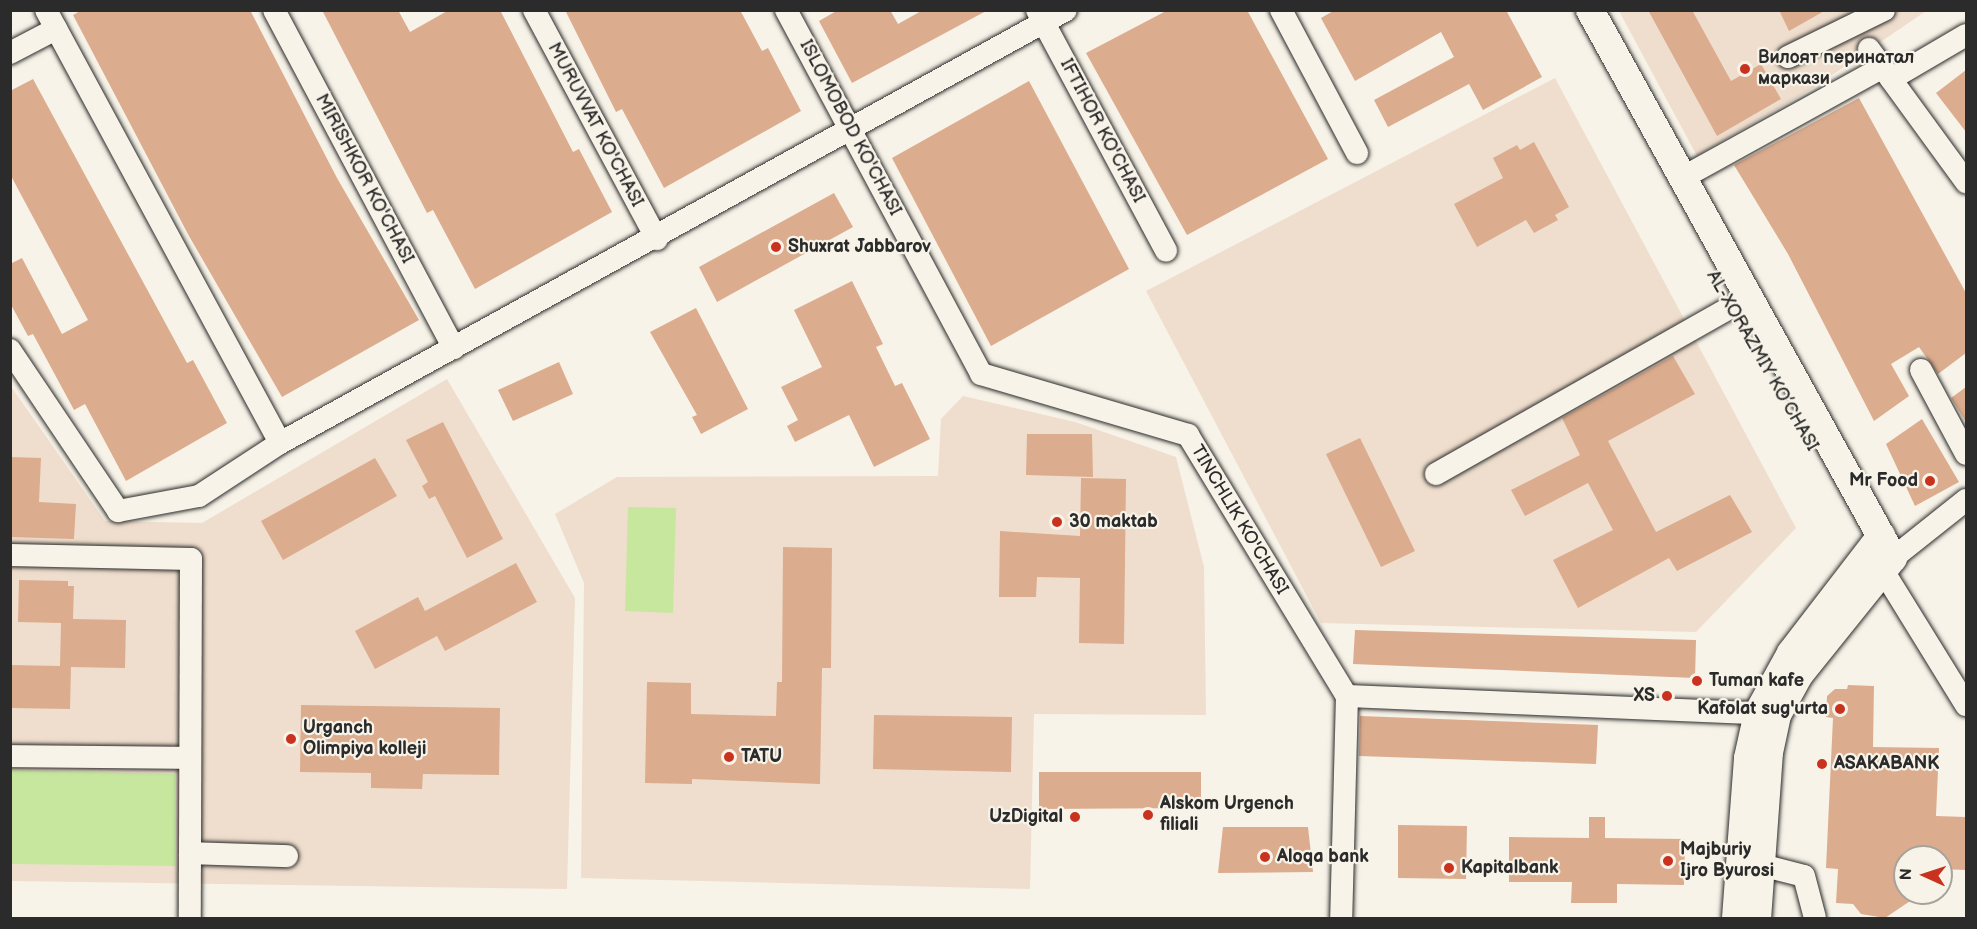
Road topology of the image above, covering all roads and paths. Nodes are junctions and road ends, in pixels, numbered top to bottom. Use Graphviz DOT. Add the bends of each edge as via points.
graph roads {
  1 [pos="274,10"];
  2 [pos="534,10"];
  3 [pos="786,10"];
  4 [pos="1065,10"];
  5 [pos="1281,10"];
  6 [pos="1569,10"];
  7 [pos="1590,10"];
  8 [pos="1884,10"];
  9 [pos="1040,16"];
  10 [pos="51,20"];
  11 [pos="1966,35"];
  12 [pos="1869,49"];
  13 [pos="10,53"];
  14 [pos="1788,57"];
  15 [pos="1887,73"];
  16 [pos="850,128"];
  17 [pos="1357,153"];
  18 [pos="1682,178"];
  19 [pos="1966,182"];
  20 [pos="657,238"];
  21 [pos="1166,251"];
  22 [pos="1730,308"];
  23 [pos="454,348"];
  24 [pos="10,350"];
  25 [pos="1921,370"];
  26 [pos="981,374"];
  27 [pos="279,443"];
  28 [pos="1966,454"];
  29 [pos="1436,474"];
  30 [pos="1966,500"];
  31 [pos="1882,553"];
  32 [pos="10,555"];
  33 [pos="1347,696"];
  34 [pos="1966,705"];
  35 [pos="1758,713"];
  36 [pos="10,756"];
  37 [pos="190,758"];
  38 [pos="190,853"];
  39 [pos="287,856"];
  40 [pos="1761,865"];
  41 [pos="190,918"];
  42 [pos="1341,918"];
  43 [pos="1736,918"];
  44 [pos="1757,918"];
  45 [pos="1815,918"];
  1 -- 23 [label="street, MIRISHKOR KO'CHASI"];
  2 -- 20 [label="street, MURUVVAT KO'CHASI"];
  3 -- 16 [label="street, ISLOMOBOD KO'CHASI"];
  4 -- 9 [label="street"];
  5 -- 17 [label="street"];
  6 -- 22 [label="main road, AL-XORAZMIY KO’CHASI"];
  7 -- 18 [label="main road, AL-XORAZMIY KO’CHASI"];
  8 -- 14 [label="street"];
  9 -- 16 [label="street"];
  9 -- 21 [label="street, IFTIHOR KO'CHASI"];
  10 -- 13 [label="street"];
  10 -- 27 [label="street"];
  11 -- 15 [label="street"];
  12 -- 15 [label="street"];
  15 -- 18 [label="street"];
  15 -- 19 [label="street"];
  16 -- 20 [label="street"];
  16 -- 26 [label="street, ISLOMOBOD KO'CHASI"];
  18 -- 31 [label="main road, AL-XORAZMIY KO’CHASI"];
  20 -- 23 [label="street"];
  22 -- 29 [label="street"];
  22 -- 31 [label="main road, AL-XORAZMIY KO’CHASI"];
  23 -- 27 [label="street"];
  24 -- 27 [label="street" via="118,511 199,496"];
  25 -- 28 [label="street"];
  26 -- 33 [label="street, TINCHLIK KO'CHASI" via="1188,435"];
  30 -- 31 [label="street"];
  31 -- 34 [label="street, AL-XORAZMIY KO’CHASI"];
  31 -- 35 [label="main road" via="1791,653"];
  31 -- 40 [label="main road" via="1799,675 1777,715 1769,753"];
  32 -- 37 [label="street" via="191,559"];
  33 -- 35 [label="street"];
  33 -- 42 [label="street"];
  35 -- 43 [label="main road" via="1748,758"];
  36 -- 37 [label="street"];
  37 -- 38 [label="street"];
  38 -- 39 [label="street"];
  38 -- 41 [label="street"];
  40 -- 44 [label="main road"];
  40 -- 45 [label="street" via="1804,876"];
}
